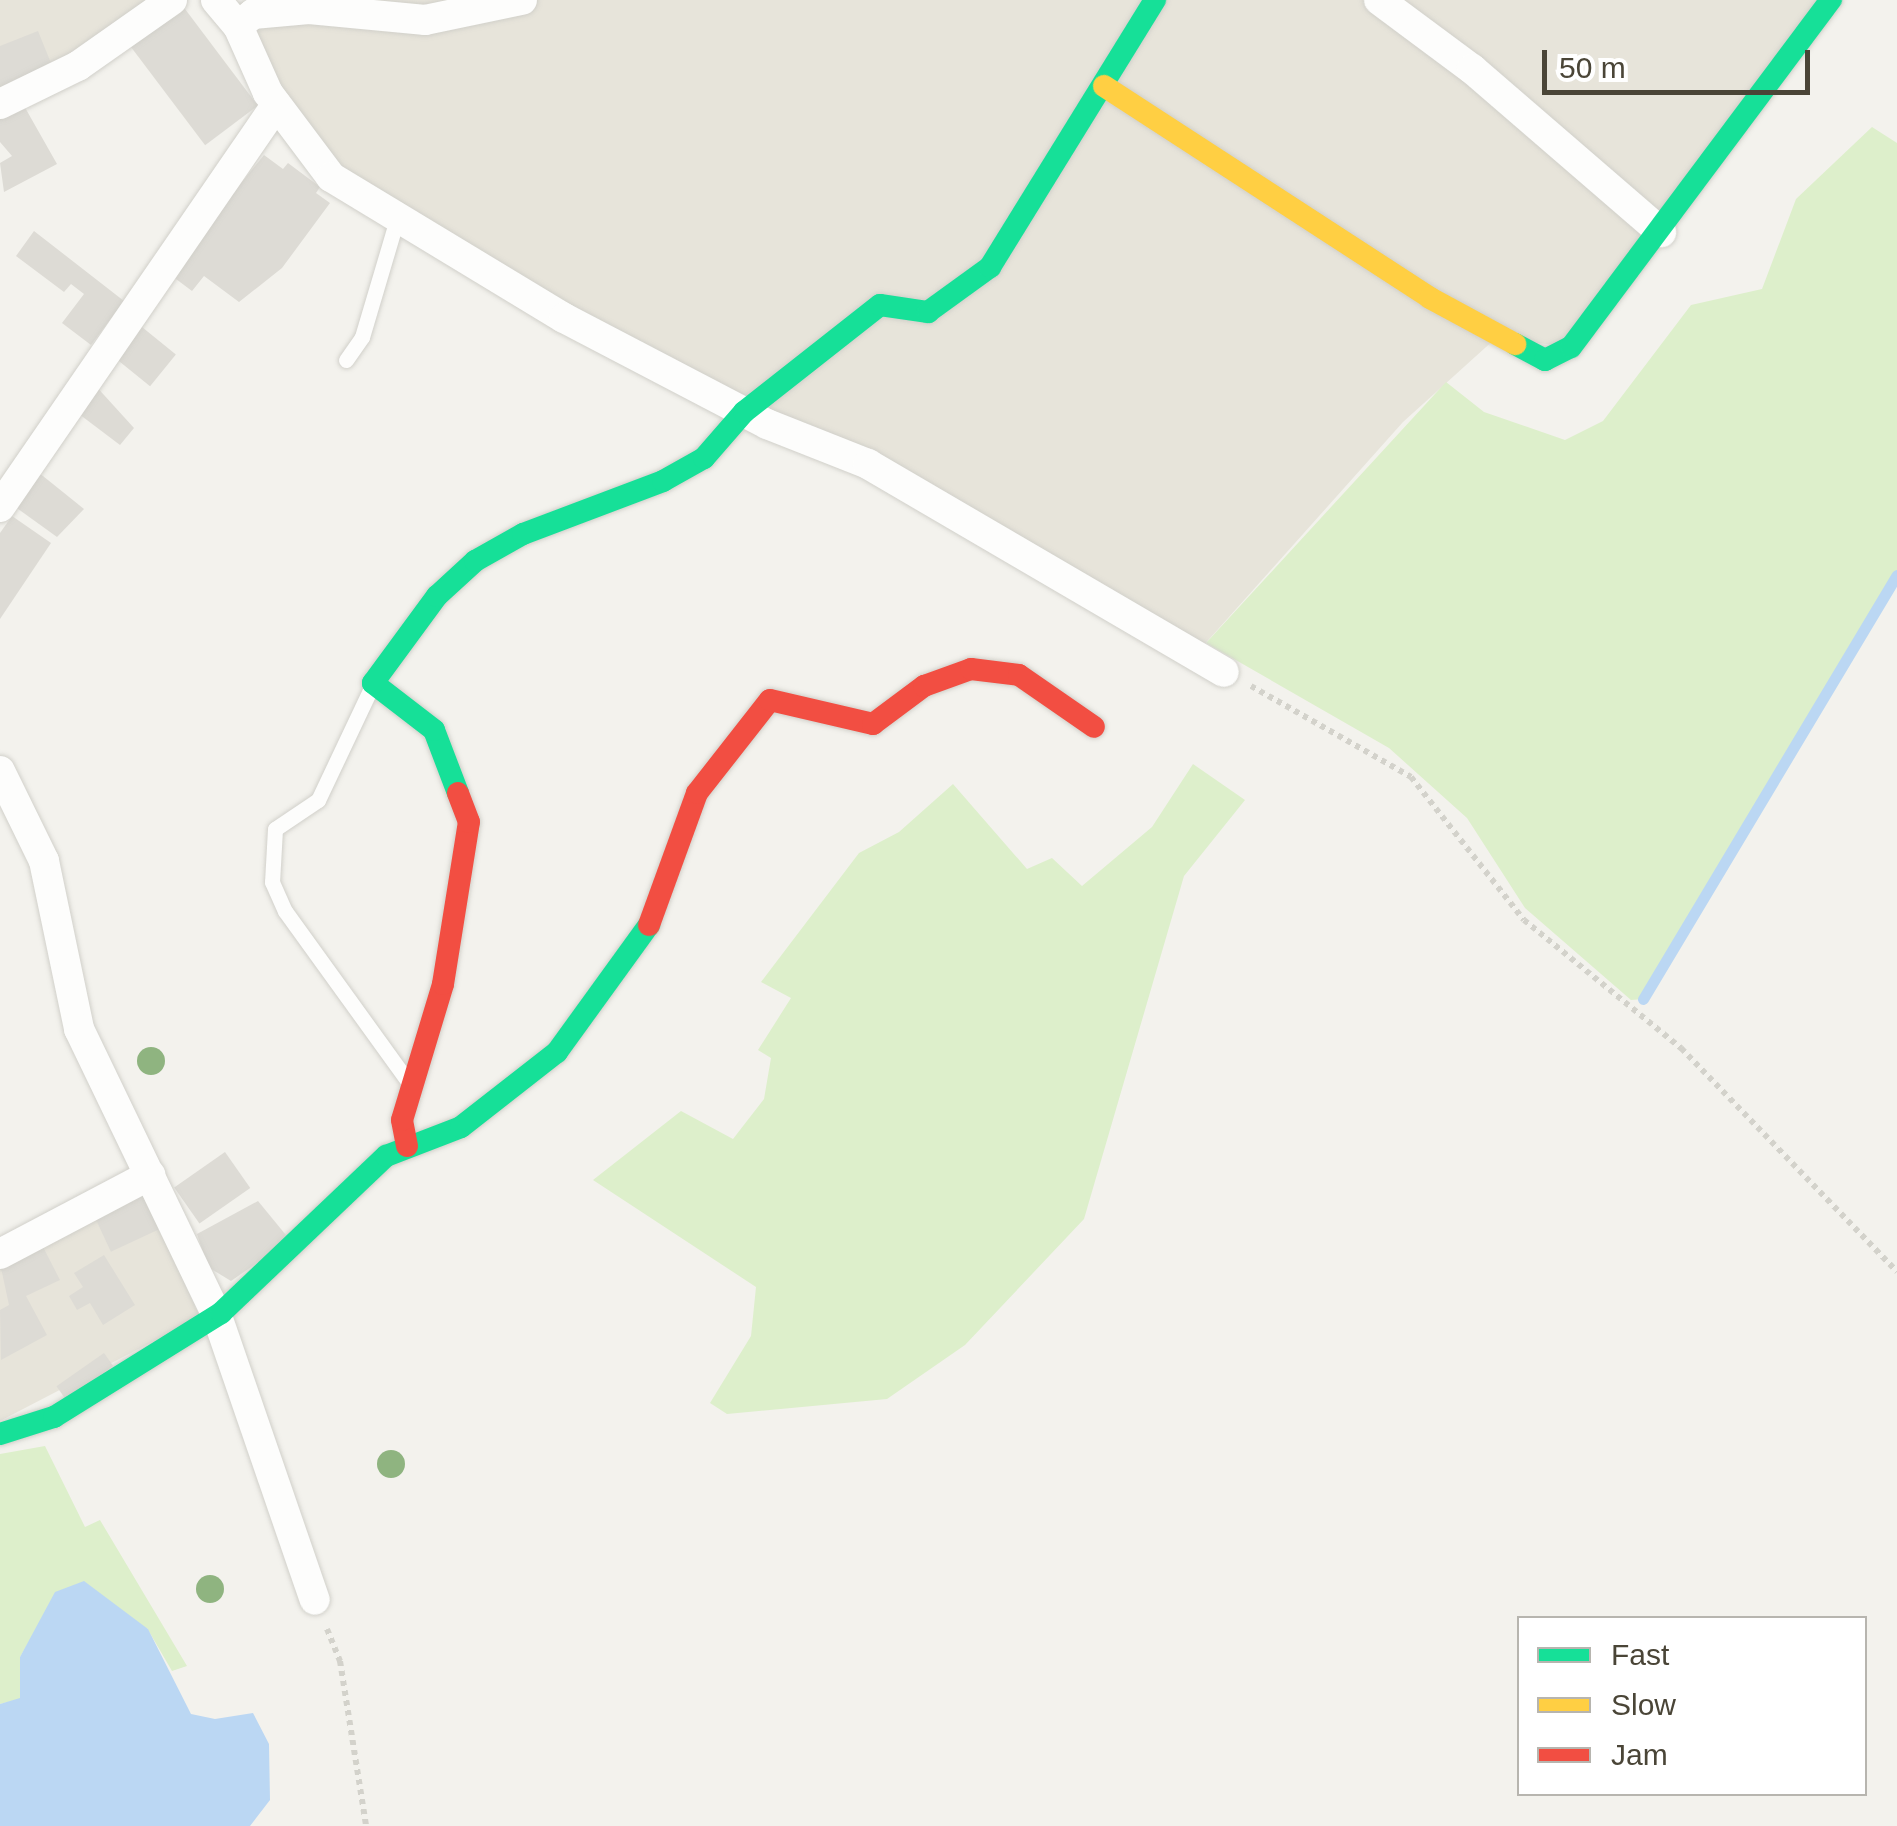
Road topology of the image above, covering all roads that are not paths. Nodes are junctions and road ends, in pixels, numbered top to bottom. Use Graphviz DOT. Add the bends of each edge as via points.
graph roads {
  1 [pos="172,0"];
  2 [pos="216,0"];
  3 [pos="522,0"];
  4 [pos="1156,0"];
  5 [pos="1379,0"];
  6 [pos="1830,0"];
  7 [pos="311,5"];
  8 [pos="238,26"];
  9 [pos="1104,86"];
  10 [pos="0,104"];
  11 [pos="276,105"];
  12 [pos="397,219"];
  13 [pos="1661,232"];
  14 [pos="346,360"];
  15 [pos="744,412"];
  16 [pos="0,507"];
  17 [pos="1224,672"];
  18 [pos="373,682"];
  19 [pos="1094,727"];
  20 [pos="0,771"];
  21 [pos="412,1086"];
  22 [pos="407,1146"];
  23 [pos="150,1175"];
  24 [pos="0,1254"];
  25 [pos="216,1316"];
  26 [pos="0,1434"];
  27 [pos="315,1600"];
  1 -- 10 [label="street" via="78,66"];
  2 -- 8 [label="street"];
  3 -- 7 [label="street" via="425,20"];
  4 -- 9 [label="street"];
  5 -- 13 [label="street" via="1472,69"];
  6 -- 13 [label="street"];
  7 -- 8 [label="street" via="252,14"];
  8 -- 11 [label="street"];
  9 -- 13 [label="street" via="1430,298 1544,360 1571,347"];
  9 -- 15 [label="street" via="990,267 928,312 880,305"];
  11 -- 12 [label="street" via="331,177"];
  11 -- 16 [label="street"];
  12 -- 14 [label="lane" via="362,337"];
  12 -- 15 [label="street" via="564,318"];
  15 -- 17 [label="street" via="868,464"];
  15 -- 18 [label="street" via="704,458 664,481 523,534 475,561 437,596"];
  18 -- 21 [label="street" via="434,730 469,822 458,918"];
  18 -- 21 [label="lane" via="318,800 275,829 272,882 285,911"];
  19 -- 22 [label="street" via="1019,675 971,670 924,686 873,724 770,700 696,793 654,917 556,1052 461,1127"];
  20 -- 23 [label="street" via="44,861 79,1029"];
  21 -- 22 [label="street" via="402,1120"];
  22 -- 25 [label="street" via="386,1156 282,1262"];
  23 -- 24 [label="street"];
  23 -- 25 [label="street"];
  25 -- 26 [label="street" via="54,1417"];
  25 -- 27 [label="street"];
}
